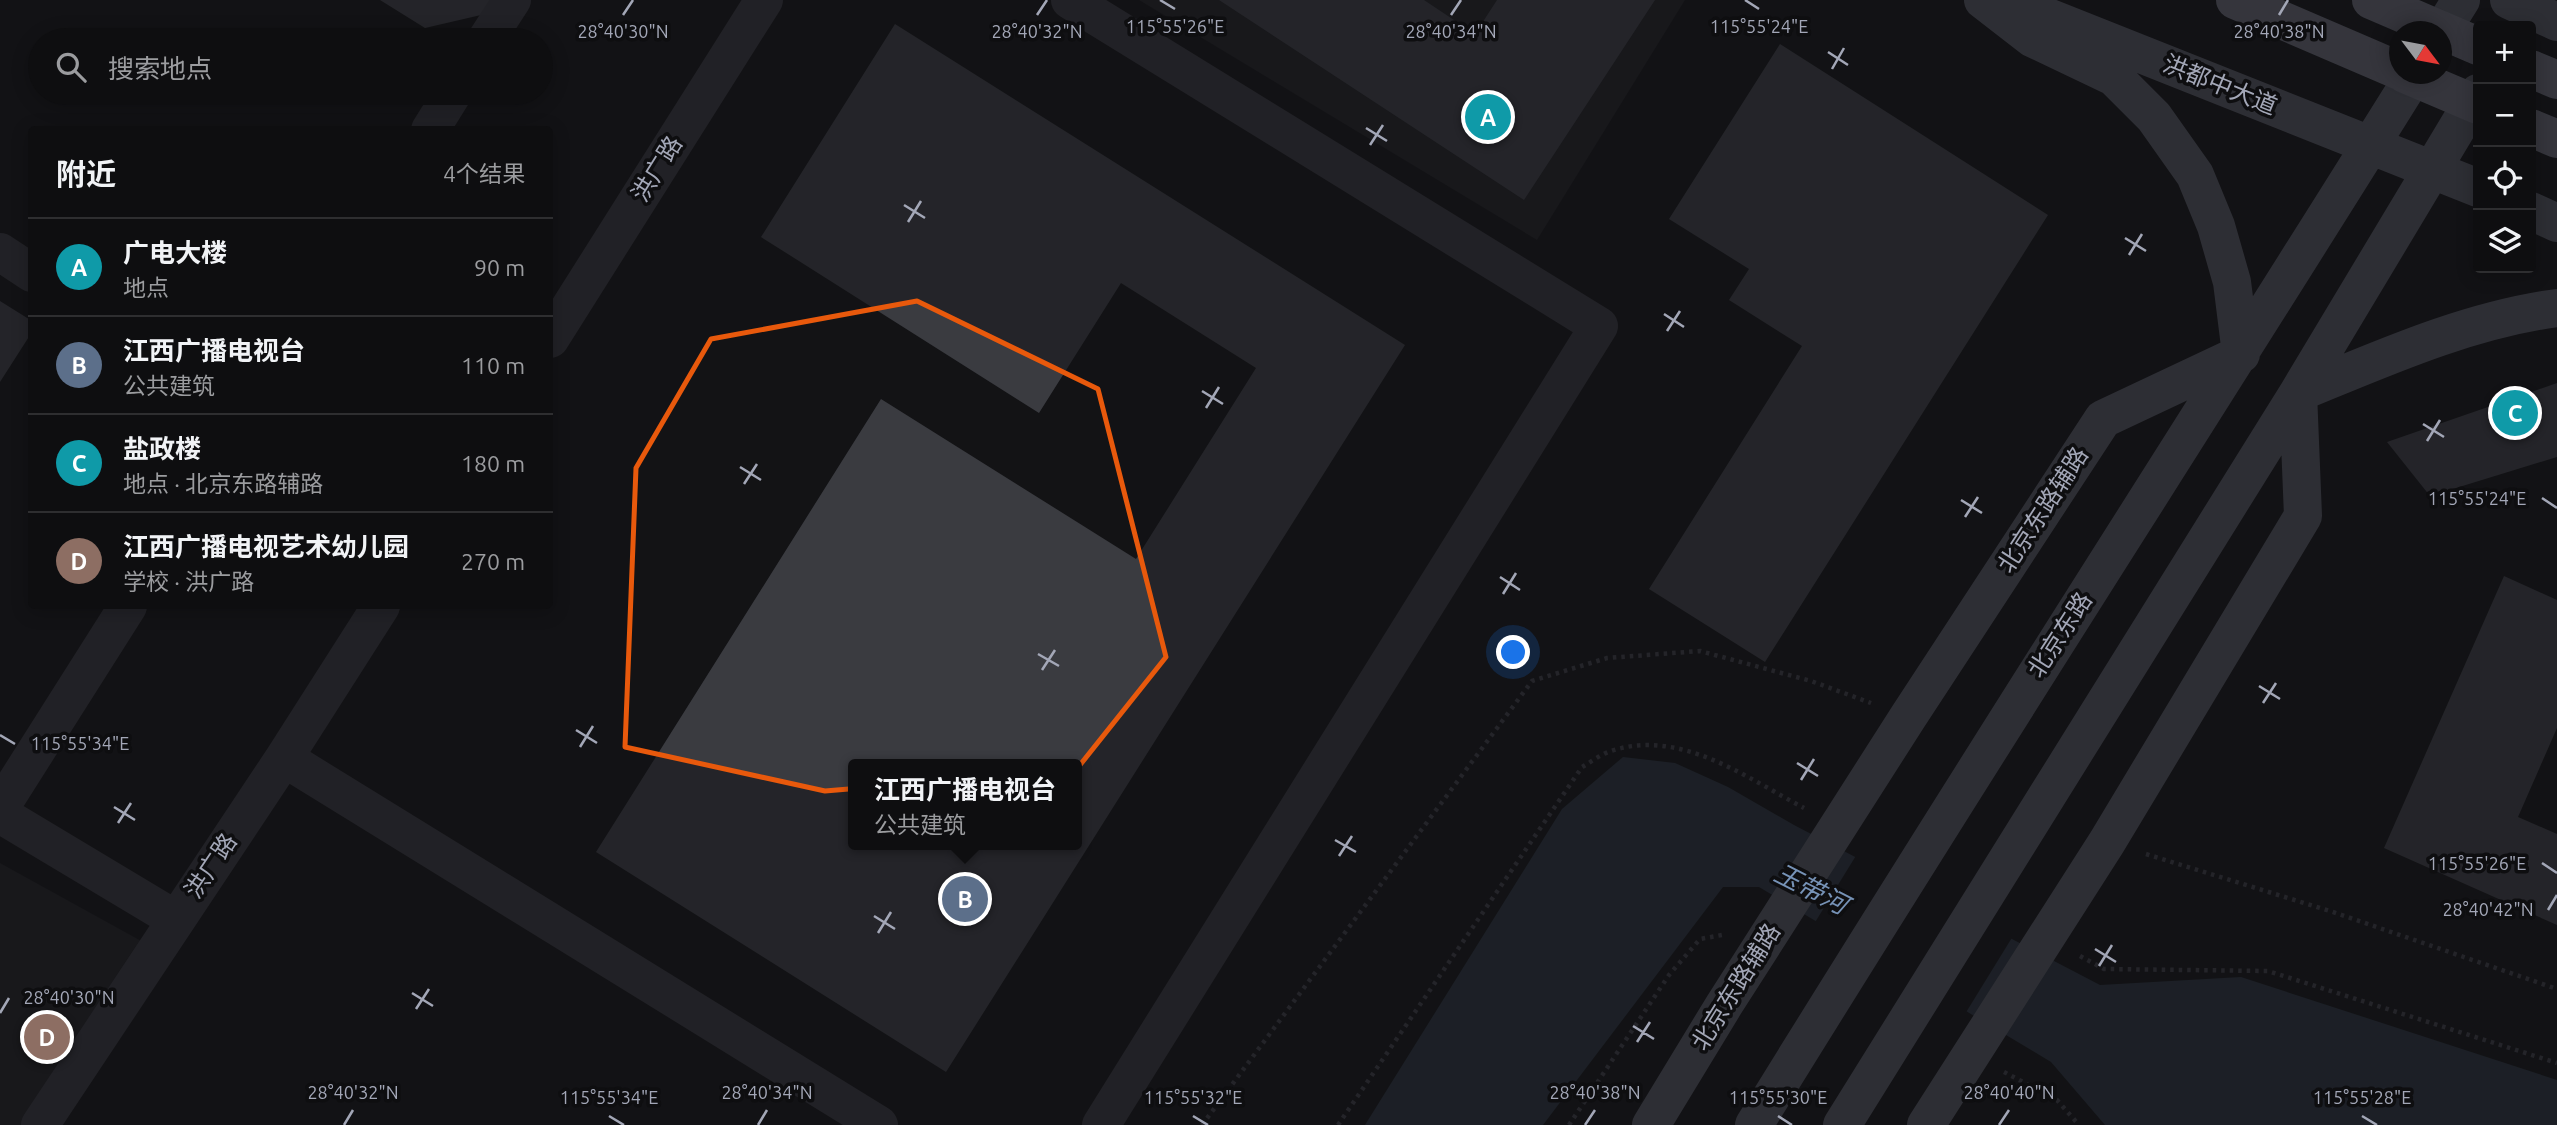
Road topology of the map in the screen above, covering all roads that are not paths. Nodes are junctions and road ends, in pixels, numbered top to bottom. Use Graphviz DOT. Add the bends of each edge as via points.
graph roads {
  1 [pos="512,0"];
  2 [pos="764,0"];
  3 [pos="1070,0"];
  4 [pos="1983,0"];
  5 [pos="2005,0"];
  6 [pos="2235,0"];
  7 [pos="2371,0"];
  8 [pos="2461,0"];
  9 [pos="2448,21"];
  10 [pos="494,28"];
  11 [pos="2473,44"];
  12 [pos="2389,67"];
  13 [pos="2536,71"];
  14 [pos="2557,80"];
  15 [pos="2409,84"];
  16 [pos="2429,84"];
  17 [pos="2473,102"];
  18 [pos="2473,103"];
  19 [pos="446,105"];
  20 [pos="432,126"];
  21 [pos="2536,130"];
  22 [pos="2557,139"];
  23 [pos="2370,146"];
  24 [pos="2435,169"];
  25 [pos="2473,186"];
  26 [pos="2536,213"];
  27 [pos="2557,223"];
  28 [pos="0,252"];
  29 [pos="28,270"];
  30 [pos="2557,309"];
  31 [pos="553,334"];
  32 [pos="2241,354"];
  33 [pos="2298,393"];
  34 [pos="126,609"];
  35 [pos="379,609"];
  36 [pos="284,758"];
  37 [pos="0,808"];
  38 [pos="0,814"];
  39 [pos="175,919"];
  40 [pos="1930,1119"];
  41 [pos="40,1125"];
  42 [pos="879,1125"];
  43 [pos="1101,1125"];
  44 [pos="1651,1125"];
  45 [pos="1754,1125"];
  46 [pos="1842,1125"];
  1 -- 10 [label="street"];
  2 -- 31 [label="street, 洪广路"];
  3 -- 43 [label="street" via="1599,326"];
  4 -- 32 [label="main road" via="2032,38 2114,77 2154,117 2195,176 2216,226 2232,282"];
  5 -- 23 [label="main road, 洪都中大道"];
  6 -- 12 [label="highway"];
  7 -- 11 [label="highway"];
  8 -- 9 [label="main road"];
  13 -- 14 [label="highway"];
  15 -- 23 [label="main road, 北京东路"];
  16 -- 18 [label="highway"];
  17 -- 24 [label="main road"];
  19 -- 20 [label="street"];
  21 -- 22 [label="highway"];
  23 -- 24 [label="main road, 洪都中大道"];
  23 -- 32 [label="main road, 北京东路"];
  24 -- 25 [label="main road, 洪都中大道"];
  24 -- 33 [label="main road"];
  26 -- 27 [label="main road"];
  28 -- 29 [label="street"];
  30 -- 33 [label="main road" via="2475,326"];
  32 -- 44 [label="main road, 北京东路辅路" via="2103,419 1908,717"];
  32 -- 45 [label="main road, 北京东路" via="1948,810"];
  33 -- 40 [label="main road" via="2303,516 2097,856"];
  33 -- 46 [label="main road"];
  34 -- 37 [label="street"];
  35 -- 36 [label="street, 洪广路"];
  36 -- 39 [label="street, 洪广路"];
  36 -- 42 [label="street"];
  38 -- 39 [label="street"];
  39 -- 41 [label="street, 洪广路"];
}
